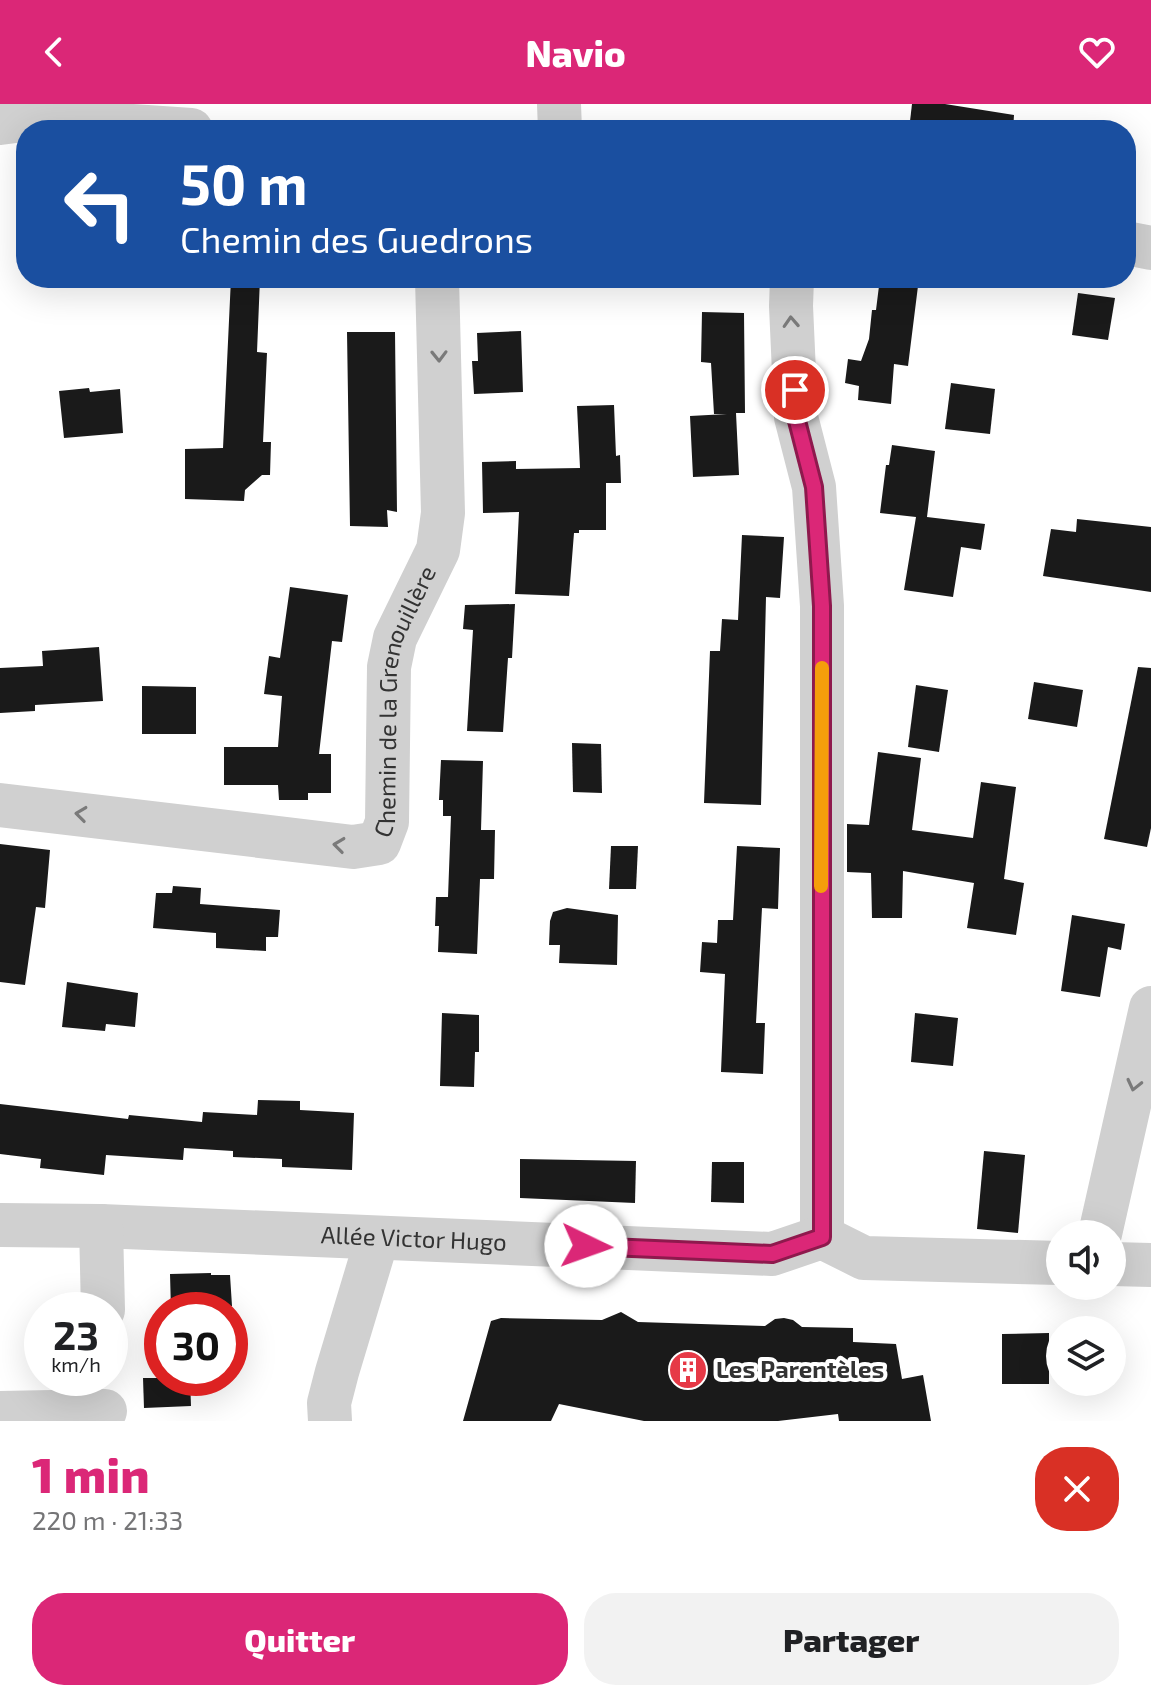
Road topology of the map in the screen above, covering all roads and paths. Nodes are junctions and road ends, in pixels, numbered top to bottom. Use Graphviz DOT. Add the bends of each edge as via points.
graph roads {
  1 [pos="23,120"];
  2 [pos="46,120"];
  3 [pos="437,288"];
  4 [pos="792,288"];
  5 [pos="0,805"];
  6 [pos="1151,1008"];
  7 [pos="1103,1220"];
  8 [pos="0,1225"];
  9 [pos="101,1226"];
  10 [pos="822,1237"];
  11 [pos="377,1239"];
  12 [pos="1046,1263"];
  13 [pos="1126,1264"];
  14 [pos="1151,1265"];
  15 [pos="103,1292"];
  16 [pos="105,1403"];
  17 [pos="0,1413"];
  18 [pos="330,1421"];
  1 -- 2 [label="street"];
  3 -- 5 [label="street, Chemin de la Grenouillère, one-way" via="443,513 438,550 395,638 389,667 387,822 379,843 353,847"];
  10 -- 4 [label="street, one-way" via="822,606 814,487 796,417"];
  6 -- 7 [label="street, one-way"];
  8 -- 9 [label="street, Allée Victor Hugo"];
  9 -- 11 [label="street, Allée Victor Hugo"];
  9 -- 15 [label="street"];
  10 -- 11 [label="street, Allée Victor Hugo" via="772,1254"];
  10 -- 12 [label="street" via="864,1258"];
  11 -- 18 [label="street" via="337,1372"];
  13 -- 14 [label="street"];
  16 -- 17 [label="street"];
}
